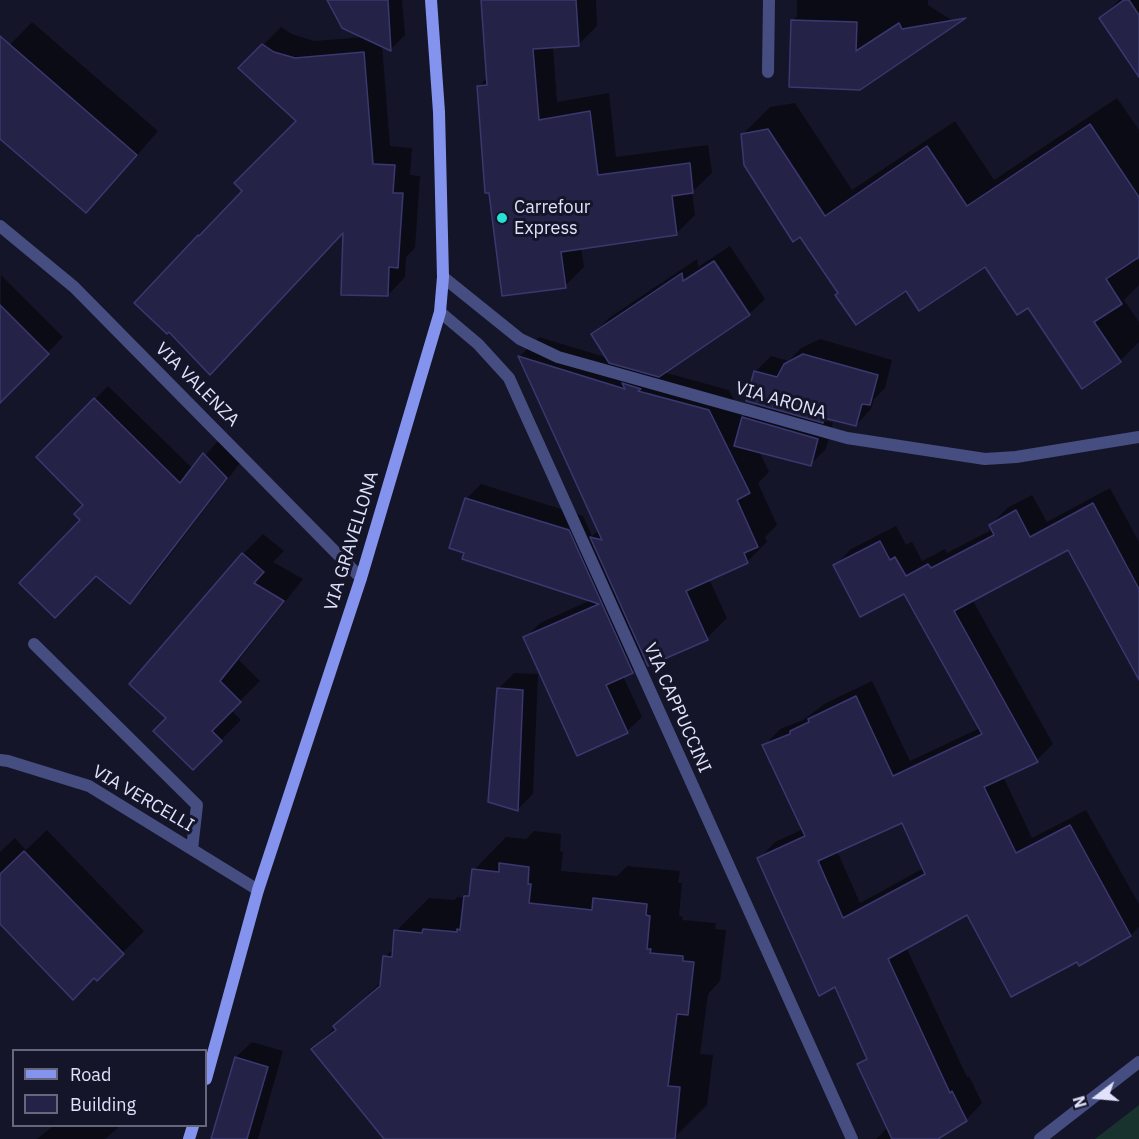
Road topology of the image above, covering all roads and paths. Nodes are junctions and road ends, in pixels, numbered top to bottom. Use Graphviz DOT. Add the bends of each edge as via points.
graph roads {
  1 [pos="431,0"];
  2 [pos="769,0"];
  3 [pos="768,72"];
  4 [pos="0,226"];
  5 [pos="442,277"];
  6 [pos="440,312"];
  7 [pos="1139,437"];
  8 [pos="361,578"];
  9 [pos="34,644"];
  10 [pos="0,760"];
  11 [pos="192,849"];
  12 [pos="258,890"];
  13 [pos="1139,1062"];
  14 [pos="207,1075"];
  15 [pos="852,1139"];
  16 [pos="1040,1139"];
  1 -- 5 [label="street, VIA GRAVELLONA" via="439,112"];
  2 -- 3 [label="street"];
  4 -- 8 [label="street, VIA VALENZA" via="74,287"];
  5 -- 6 [label="street, VIA GRAVELLONA"];
  5 -- 7 [label="street, VIA ARONA" via="520,339 558,357 847,438 985,459"];
  6 -- 8 [label="street, VIA GRAVELLONA"];
  6 -- 15 [label="street, VIA CAPPUCCINI" via="478,344 508,378"];
  8 -- 12 [label="street, VIA GRAVELLONA"];
  9 -- 11 [label="street" via="197,805"];
  10 -- 11 [label="street, VIA VERCELLI" via="89,786"];
  11 -- 12 [label="street, VIA VERCELLI"];
  12 -- 14 [label="street, VIA GRAVELLONA"];
  13 -- 16 [label="street"];
}
